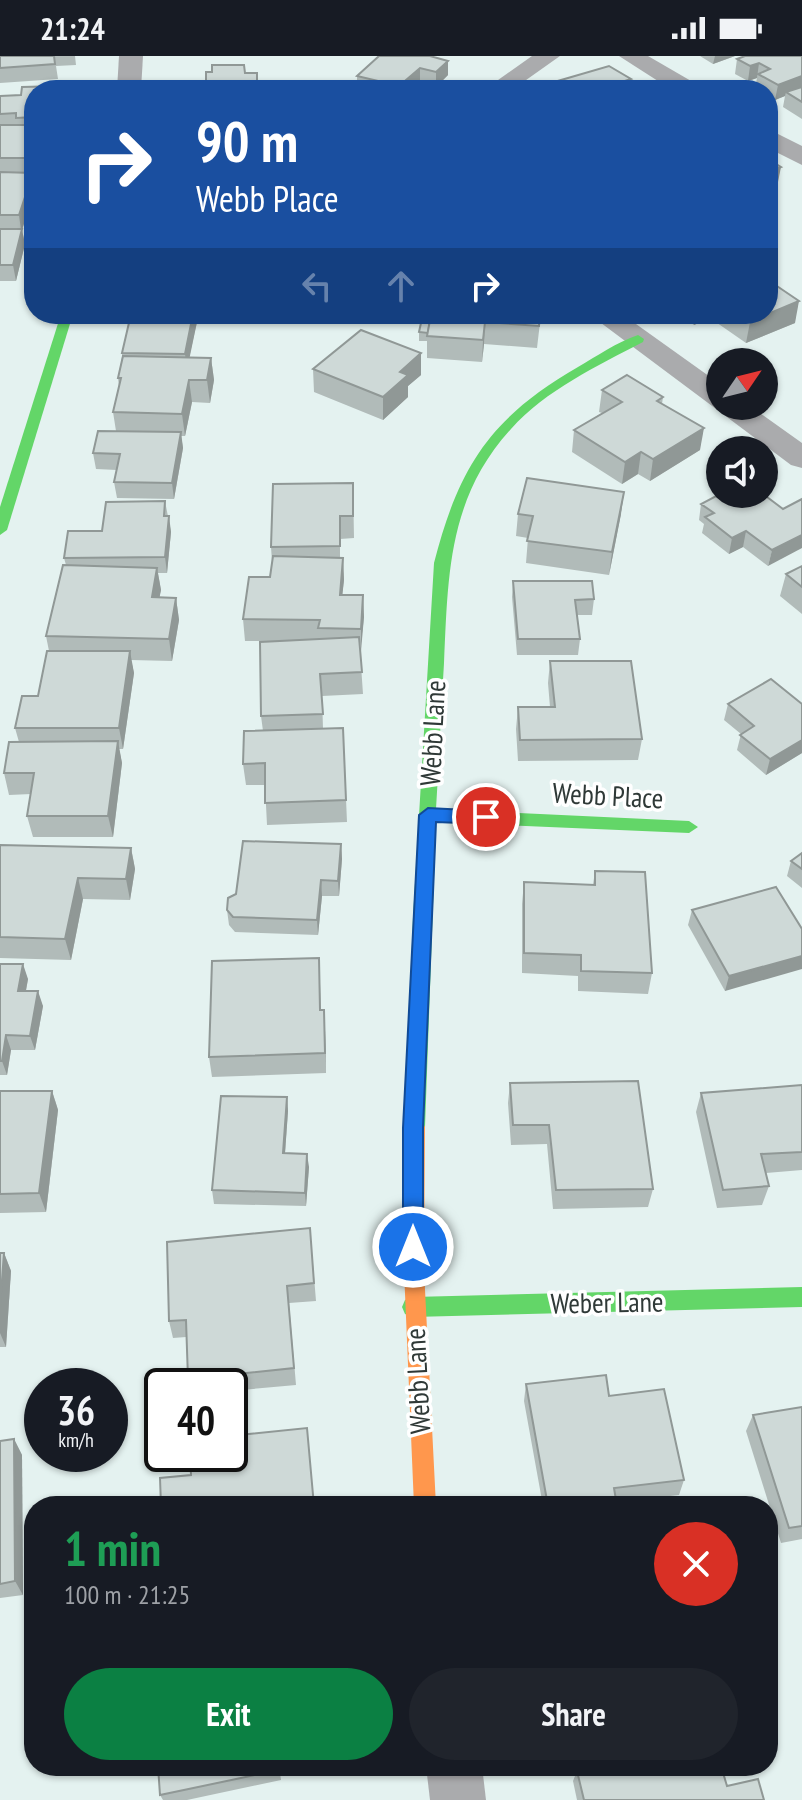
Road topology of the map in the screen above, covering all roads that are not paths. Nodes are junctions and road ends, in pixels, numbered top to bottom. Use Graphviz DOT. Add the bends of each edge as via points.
graph roads {
  1 [pos="131,56"];
  2 [pos="548,56"];
  3 [pos="631,56"];
  4 [pos="130,80"];
  5 [pos="511,80"];
  6 [pos="672,80"];
  7 [pos="778,143"];
  8 [pos="802,157"];
  9 [pos="64,324"];
  10 [pos="617,324"];
  11 [pos="638,339"];
  12 [pos="706,388"];
  13 [pos="750,420"];
  14 [pos="802,458"];
  15 [pos="0,530"];
  16 [pos="428,815"];
  17 [pos="689,827"];
  18 [pos="802,1297"];
  19 [pos="413,1307"];
  20 [pos="424,1496"];
  21 [pos="455,1776"];
  22 [pos="458,1800"];
  1 -- 4 [label="street"];
  2 -- 5 [label="street"];
  3 -- 6 [label="street"];
  7 -- 8 [label="street"];
  9 -- 15 [label="street"];
  10 -- 11 [label="street"];
  11 -- 12 [label="street"];
  11 -- 16 [label="street, Webb Lane" via="570,375 528,405 488,443 461,485 445,530 441,563"];
  13 -- 14 [label="street"];
  16 -- 17 [label="street, Webb Place"];
  16 -- 19 [label="street, Webb Lane" via="413,1128"];
  18 -- 19 [label="street, Weber Lane"];
  19 -- 20 [label="street, Webb Lane"];
  21 -- 22 [label="street"];
}
